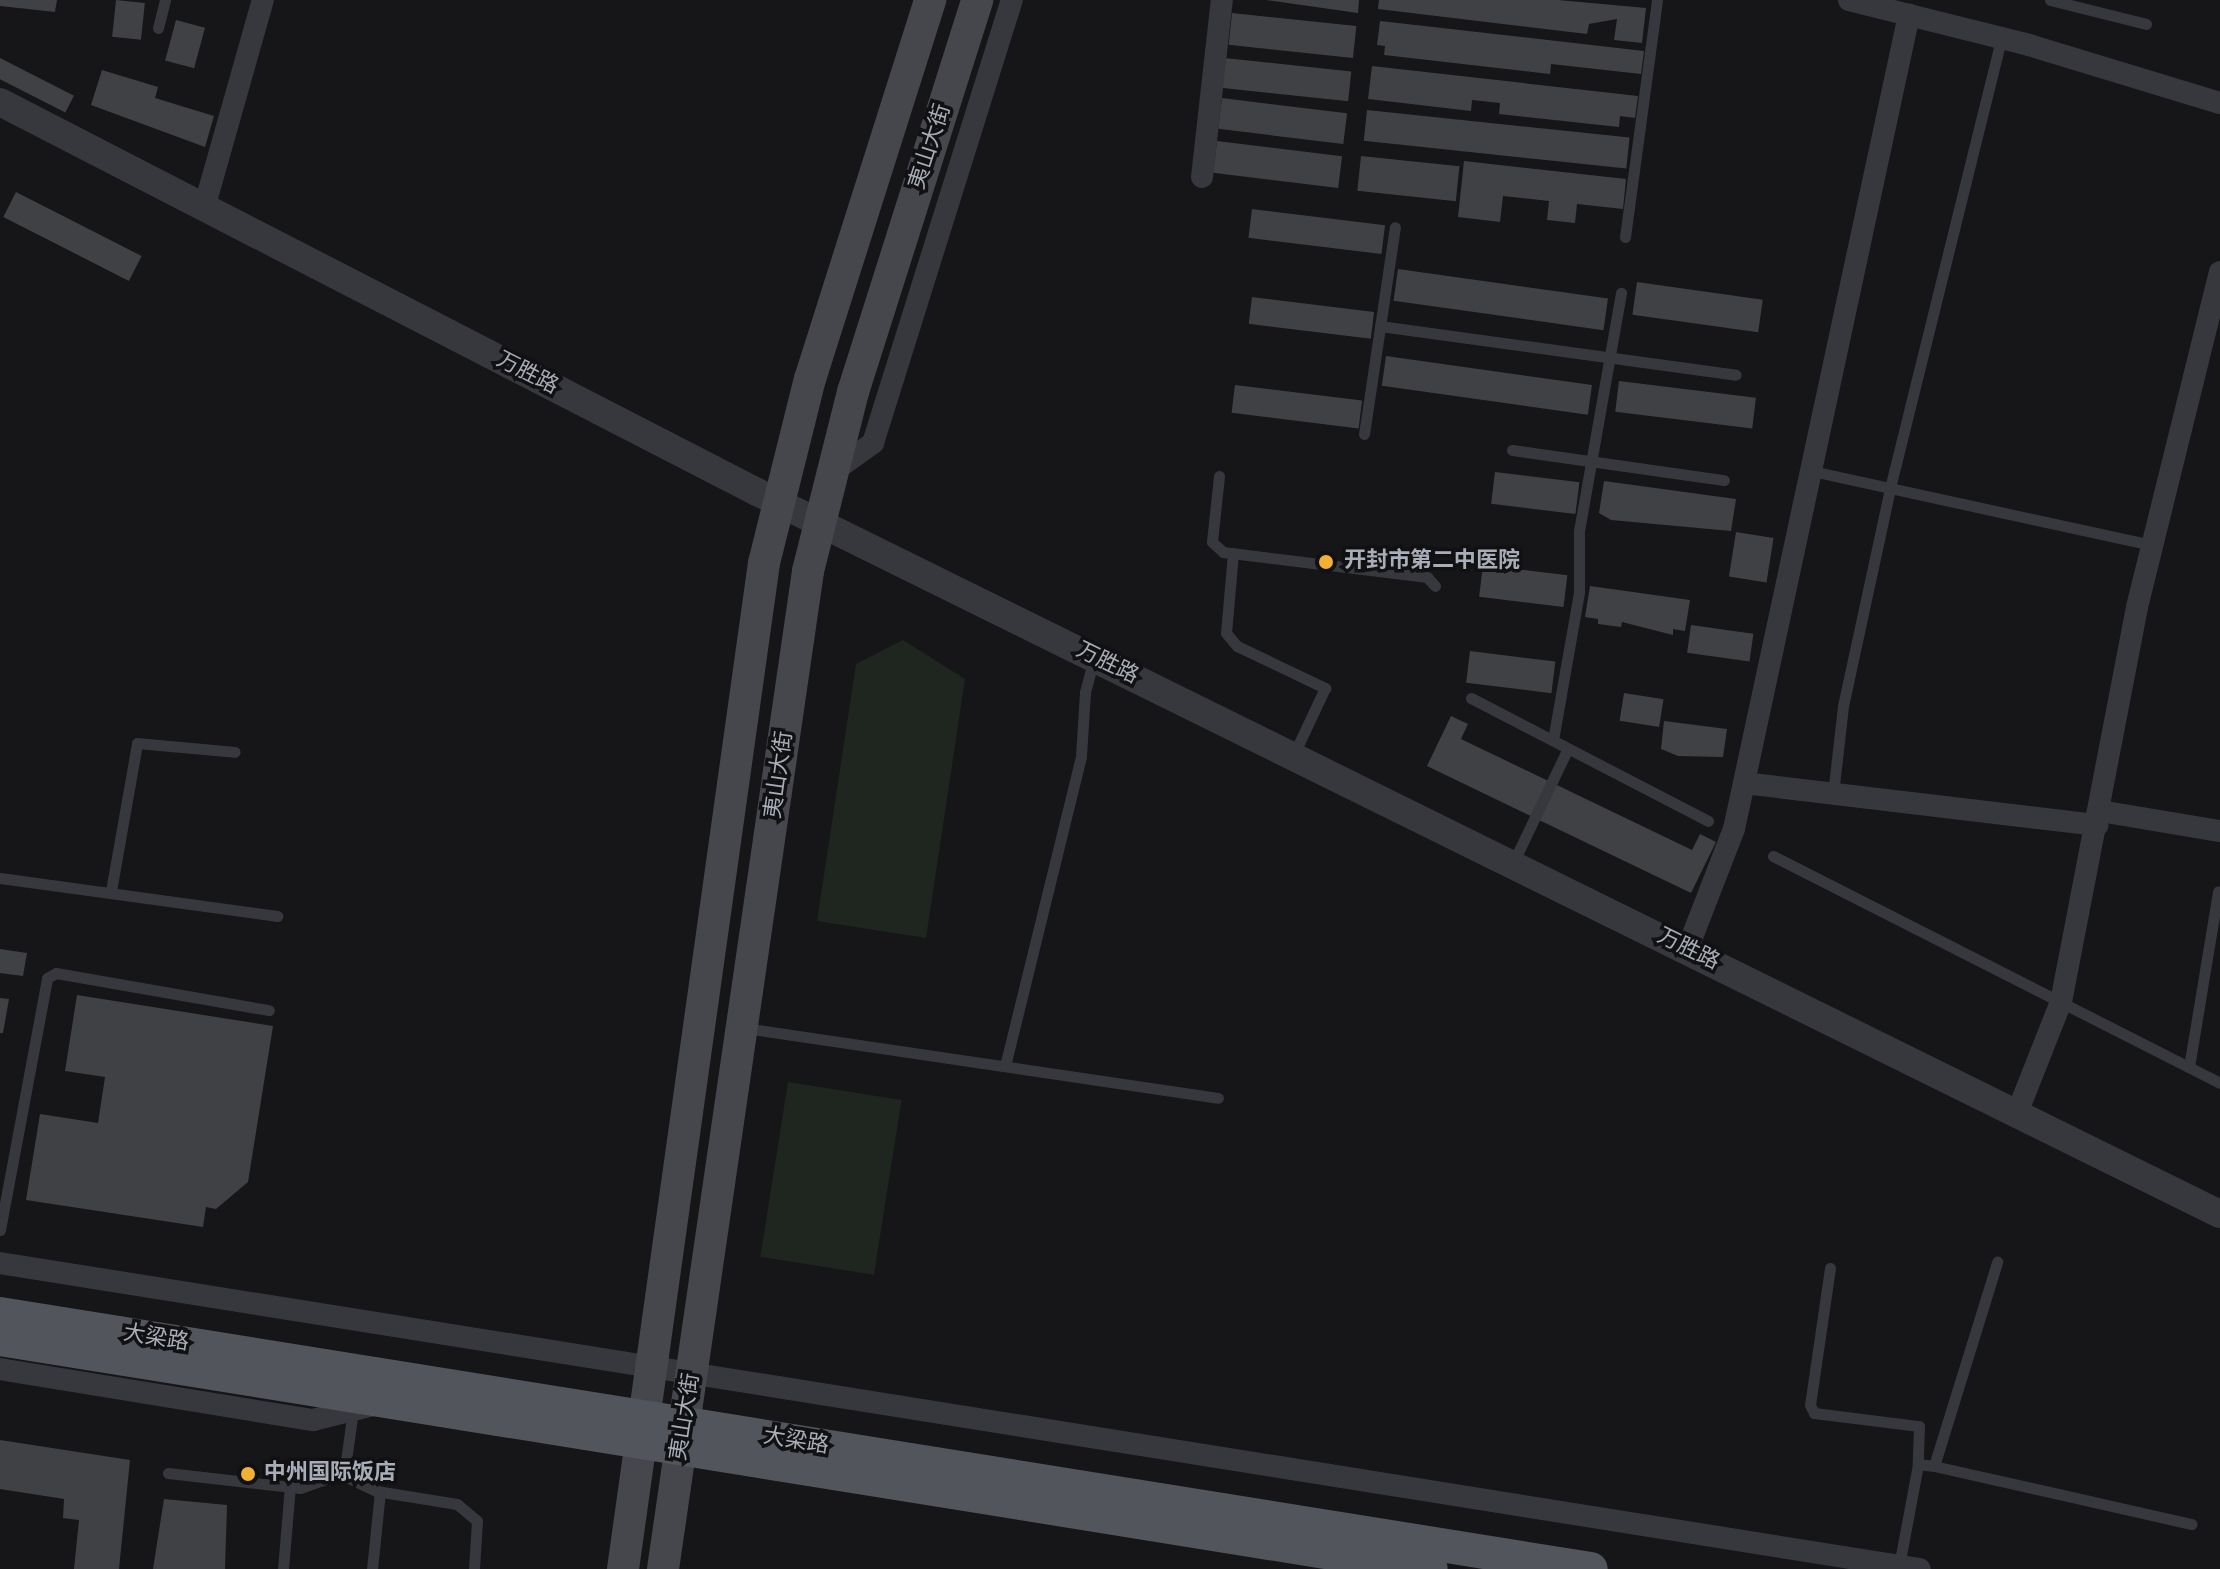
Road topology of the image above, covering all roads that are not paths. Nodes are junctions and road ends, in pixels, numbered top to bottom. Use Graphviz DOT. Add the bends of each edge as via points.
graph roads {
  1 [pos="165,0"];
  2 [pos="263,0"];
  3 [pos="930,0"];
  4 [pos="977,0"];
  5 [pos="1012,0"];
  6 [pos="1222,0"];
  7 [pos="1657,0"];
  8 [pos="1858,1"];
  9 [pos="2058,1"];
  10 [pos="1909,15"];
  11 [pos="2146,24"];
  12 [pos="158,28"];
  13 [pos="2001,38"];
  14 [pos="0,102"];
  15 [pos="2220,103"];
  16 [pos="1202,177"];
  17 [pos="204,208"];
  18 [pos="1395,227"];
  19 [pos="1625,237"];
  20 [pos="2220,272"];
  21 [pos="1621,293"];
  22 [pos="1380,326"];
  23 [pos="1609,358"];
  24 [pos="1736,375"];
  25 [pos="1364,434"];
  26 [pos="1512,450"];
  27 [pos="1591,461"];
  28 [pos="1812,471"];
  29 [pos="830,474"];
  30 [pos="1219,476"];
  31 [pos="1724,480"];
  32 [pos="1890,488"];
  33 [pos="777,502"];
  34 [pos="819,522"];
  35 [pos="2150,545"];
  36 [pos="1233,553"];
  37 [pos="1435,586"];
  38 [pos="1094,658"];
  39 [pos="1471,698"];
  40 [pos="1553,740"];
  41 [pos="1568,748"];
  42 [pos="235,752"];
  43 [pos="1293,756"];
  44 [pos="1744,783"];
  45 [pos="1833,794"];
  46 [pos="2099,818"];
  47 [pos="1708,821"];
  48 [pos="2220,831"];
  49 [pos="1773,856"];
  50 [pos="1513,863"];
  51 [pos="0,878"];
  52 [pos="111,891"];
  53 [pos="2218,891"];
  54 [pos="277,916"];
  55 [pos="1687,950"];
  56 [pos="2061,1002"];
  57 [pos="269,1010"];
  58 [pos="745,1028"];
  59 [pos="1005,1066"];
  60 [pos="2189,1067"];
  61 [pos="2220,1083"];
  62 [pos="1218,1098"];
  63 [pos="2017,1113"];
  64 [pos="2220,1214"];
  65 [pos="0,1230"];
  66 [pos="1997,1262"];
  67 [pos="0,1263"];
  68 [pos="1830,1268"];
  69 [pos="0,1314"];
  70 [pos="0,1339"];
  71 [pos="651,1367"];
  72 [pos="0,1369"];
  73 [pos="693,1373"];
  74 [pos="388,1401"];
  75 [pos="353,1410"];
  76 [pos="642,1430"];
  77 [pos="683,1436"];
  78 [pos="1918,1464"];
  79 [pos="1934,1466"];
  80 [pos="168,1473"];
  81 [pos="344,1475"];
  82 [pos="290,1486"];
  83 [pos="380,1491"];
  84 [pos="2192,1524"];
  85 [pos="1910,1567"];
  86 [pos="283,1569"];
  87 [pos="372,1569"];
  88 [pos="474,1569"];
  89 [pos="623,1569"];
  90 [pos="663,1569"];
  91 [pos="1431,1569"];
  92 [pos="1591,1569"];
  1 -- 12 [label="lane"];
  2 -- 17 [label="street"];
  3 -- 33 [label="main road, 夷山大街"];
  4 -- 29 [label="main road, 夷山大街"];
  5 -- 29 [label="street" via="873,443"];
  6 -- 16 [label="street"];
  7 -- 19 [label="lane"];
  8 -- 10 [label="street"];
  9 -- 11 [label="lane"];
  10 -- 13 [label="street"];
  10 -- 28 [label="street"];
  13 -- 15 [label="street"];
  13 -- 32 [label="lane"];
  14 -- 17 [label="street, 万胜路"];
  17 -- 33 [label="street, 万胜路"];
  18 -- 22 [label="lane"];
  20 -- 35 [label="street"];
  21 -- 23 [label="lane"];
  22 -- 23 [label="lane"];
  22 -- 25 [label="lane"];
  23 -- 24 [label="lane"];
  23 -- 27 [label="lane"];
  26 -- 27 [label="lane"];
  27 -- 31 [label="lane"];
  27 -- 40 [label="lane" via="1579,531 1579,592"];
  28 -- 32 [label="lane"];
  28 -- 44 [label="street"];
  29 -- 34 [label="main road, 夷山大街"];
  30 -- 36 [label="lane" via="1212,542"];
  32 -- 35 [label="lane"];
  32 -- 45 [label="lane" via="1843,706"];
  33 -- 34 [label="street, 万胜路"];
  33 -- 71 [label="main road, 夷山大街"];
  34 -- 38 [label="street, 万胜路"];
  34 -- 58 [label="main road, 夷山大街"];
  35 -- 46 [label="street"];
  36 -- 37 [label="lane" via="1427,577"];
  36 -- 43 [label="lane" via="1226,633 1237,646 1325,688"];
  38 -- 43 [label="street, 万胜路"];
  38 -- 59 [label="lane" via="1085,692 1081,756"];
  39 -- 40 [label="lane"];
  40 -- 41 [label="lane"];
  41 -- 47 [label="lane"];
  41 -- 50 [label="lane"];
  42 -- 52 [label="lane" via="137,743"];
  43 -- 50 [label="street, 万胜路"];
  44 -- 45 [label="street"];
  44 -- 55 [label="street" via="1723,863"];
  45 -- 46 [label="street"];
  46 -- 48 [label="street"];
  46 -- 56 [label="street"];
  49 -- 56 [label="lane"];
  50 -- 55 [label="street, 万胜路"];
  51 -- 52 [label="lane"];
  52 -- 54 [label="lane"];
  53 -- 60 [label="lane"];
  55 -- 63 [label="street, 万胜路"];
  56 -- 60 [label="lane"];
  56 -- 63 [label="street"];
  57 -- 65 [label="lane" via="56,973 47,978"];
  58 -- 59 [label="lane"];
  58 -- 73 [label="main road, 夷山大街"];
  59 -- 62 [label="lane"];
  60 -- 61 [label="lane"];
  63 -- 64 [label="street, 万胜路"];
  66 -- 79 [label="lane"];
  67 -- 71 [label="street"];
  68 -- 78 [label="lane" via="1810,1405 1814,1413 1919,1426"];
  69 -- 76 [label="main road, 大梁路"];
  70 -- 74 [label="main road, 大梁路"];
  71 -- 73 [label="street"];
  71 -- 76 [label="main road, 夷山大街"];
  72 -- 75 [label="street" via="313,1420"];
  73 -- 77 [label="main road, 夷山大街"];
  73 -- 85 [label="street"];
  74 -- 75 [label="street"];
  74 -- 76 [label="main road, 大梁路"];
  75 -- 81 [label="lane"];
  76 -- 77 [label="main road, 大梁路"];
  76 -- 89 [label="main road, 夷山大街"];
  77 -- 90 [label="main road, 夷山大街"];
  77 -- 91 [label="main road, 大梁路"];
  77 -- 92 [label="main road, 大梁路"];
  78 -- 79 [label="lane"];
  78 -- 85 [label="lane"];
  79 -- 84 [label="lane"];
  80 -- 82 [label="lane"];
  81 -- 82 [label="lane"];
  81 -- 83 [label="lane"];
  82 -- 86 [label="lane"];
  83 -- 87 [label="lane"];
  83 -- 88 [label="lane" via="468,1509 477,1521"];
}
